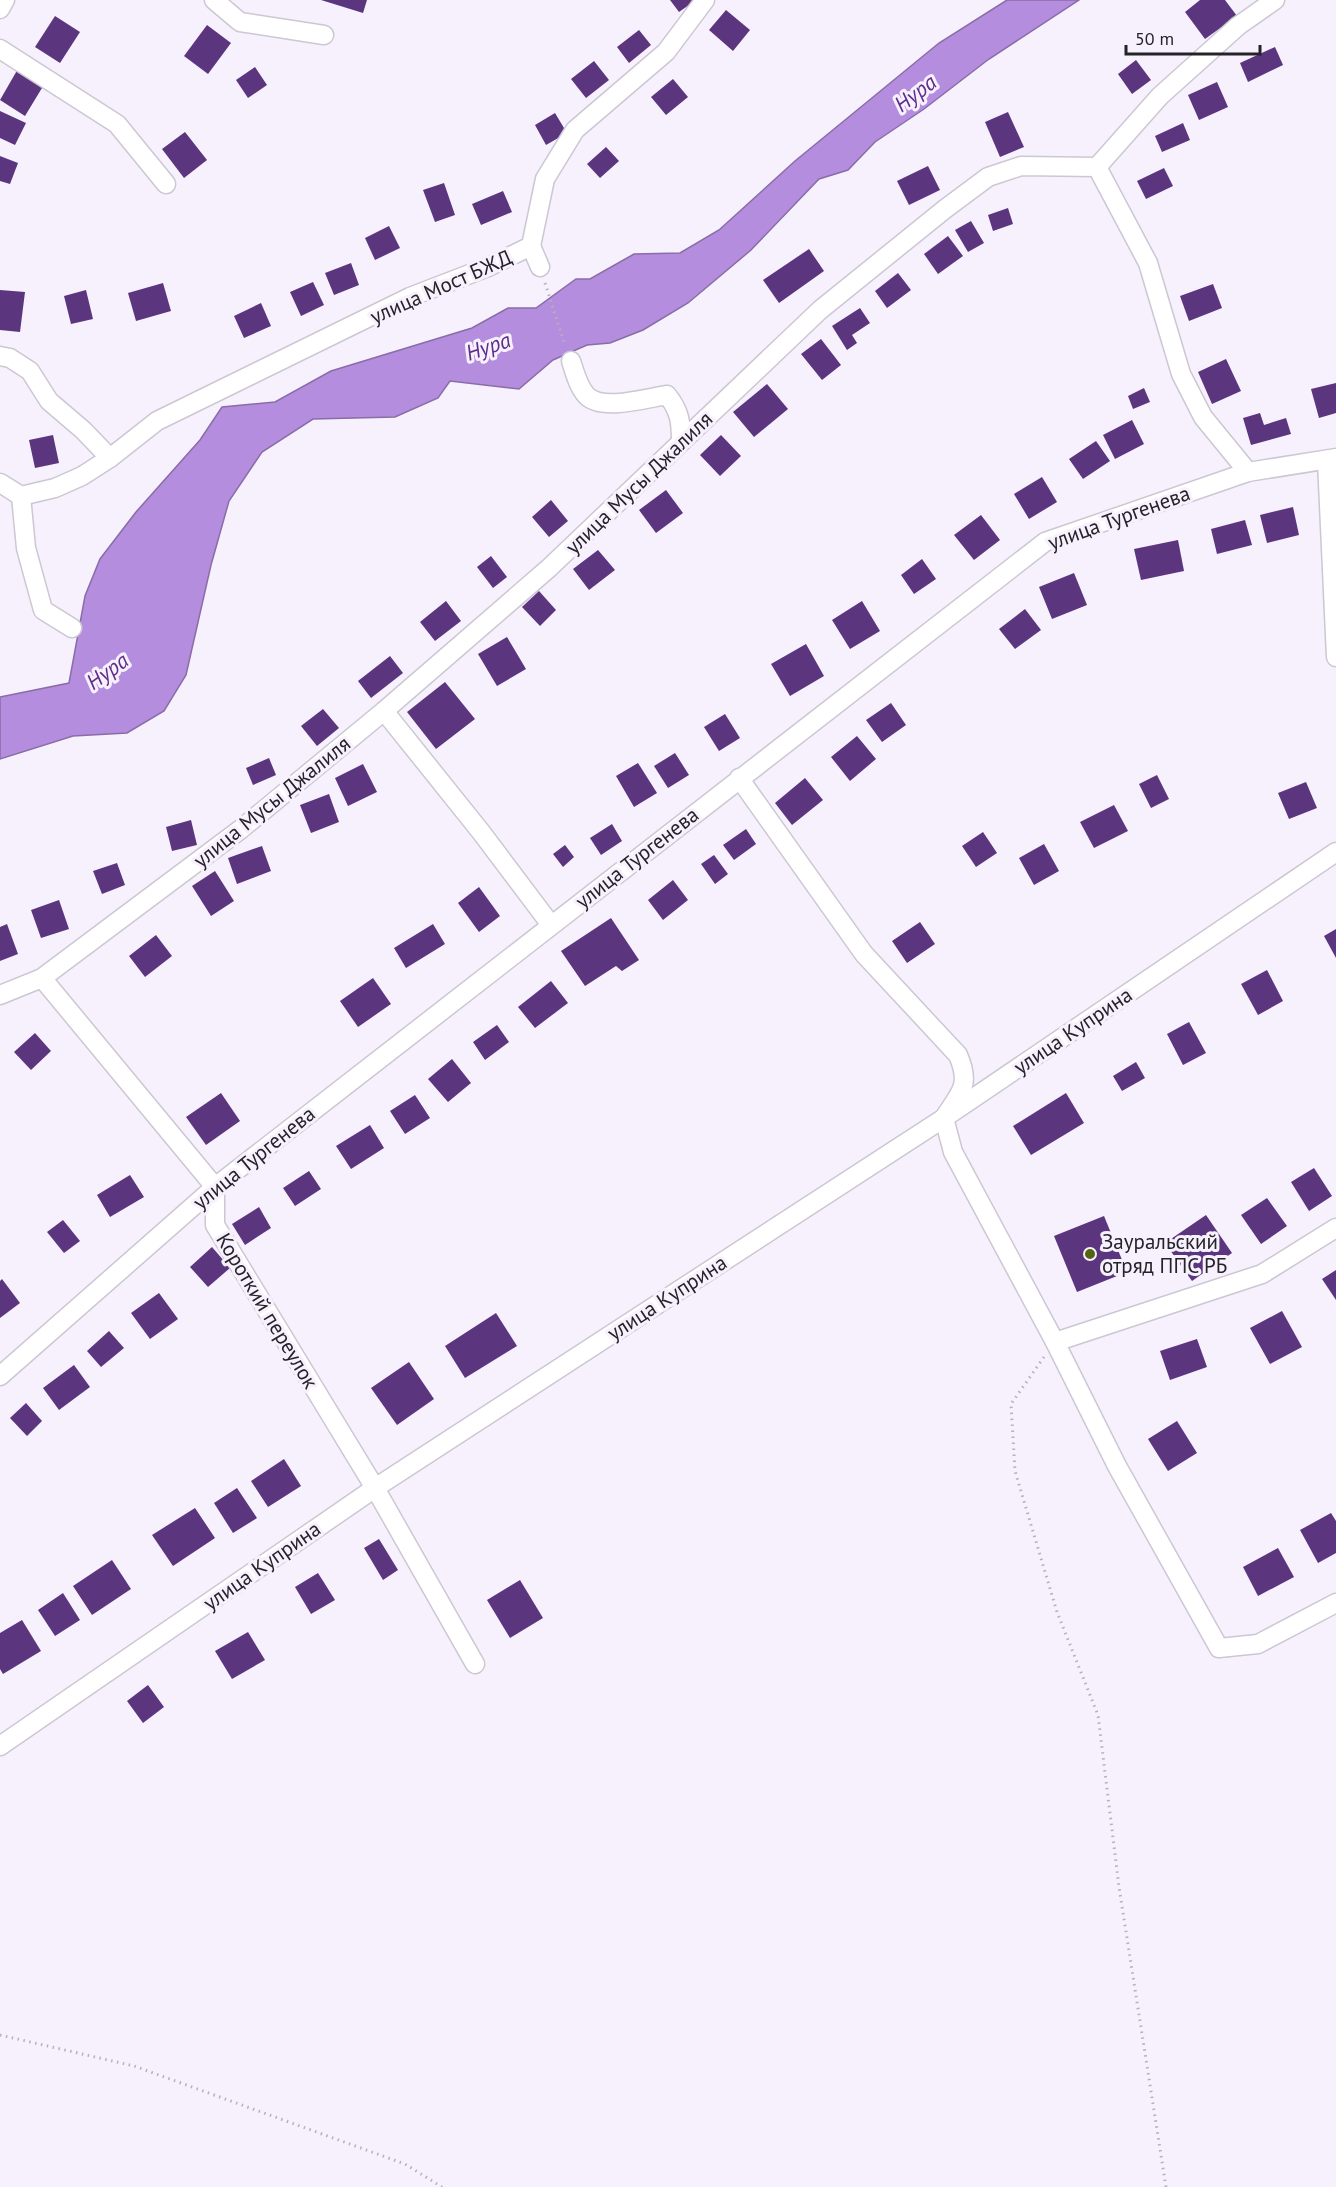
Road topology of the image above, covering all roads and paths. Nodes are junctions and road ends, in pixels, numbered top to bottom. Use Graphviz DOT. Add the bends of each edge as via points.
graph roads {
  1 [pos="5,0"];
  2 [pos="214,0"];
  3 [pos="705,0"];
  4 [pos="1275,0"];
  5 [pos="0,9"];
  6 [pos="324,35"];
  7 [pos="0,49"];
  8 [pos="1097,167"];
  9 [pos="166,184"];
  10 [pos="531,246"];
  11 [pos="540,267"];
  12 [pos="0,356"];
  13 [pos="571,361"];
  14 [pos="681,442"];
  15 [pos="110,459"];
  16 [pos="1332,460"];
  17 [pos="1248,472"];
  18 [pos="0,483"];
  19 [pos="21,496"];
  20 [pos="72,628"];
  21 [pos="1336,657"];
  22 [pos="384,711"];
  23 [pos="739,778"];
  24 [pos="1336,852"];
  25 [pos="551,925"];
  26 [pos="42,978"];
  27 [pos="0,995"];
  28 [pos="944,1118"];
  29 [pos="215,1187"];
  30 [pos="1336,1228"];
  31 [pos="1055,1341"];
  32 [pos="0,1376"];
  33 [pos="375,1488"];
  34 [pos="1336,1604"];
  35 [pos="475,1664"];
  36 [pos="0,1746"];
  37 [pos="0,2035"];
  38 [pos="442,2187"];
  39 [pos="1166,2187"];
  1 -- 5 [label="street"];
  2 -- 6 [label="street" via="240,22"];
  3 -- 10 [label="street, улица Мост БЖД" via="666,52 575,130 545,179"];
  4 -- 8 [label="street" via="1238,26 1160,96"];
  7 -- 9 [label="street" via="117,124"];
  8 -- 14 [label="street, улица Мусы Джалиля" via="1021,166 988,177 820,310"];
  8 -- 17 [label="street" via="1148,262 1181,374 1203,417"];
  10 -- 11 [label="street"];
  10 -- 15 [label="street, улица Мост БЖД" via="411,297 157,421"];
  11 -- 13 [label="path"];
  12 -- 15 [label="street" via="10,357 30,371 49,401"];
  13 -- 14 [label="street" via="584,392 599,404 667,395 681,418"];
  14 -- 22 [label="street, улица Мусы Джалиля" via="549,568"];
  15 -- 19 [label="street, улица Мост БЖД" via="55,488"];
  16 -- 17 [label="street, улица Тургенева"];
  16 -- 21 [label="street"];
  17 -- 23 [label="street, улица Тургенева" via="1045,542"];
  18 -- 19 [label="street"];
  19 -- 20 [label="street" via="26,548 43,610"];
  22 -- 25 [label="street"];
  22 -- 26 [label="street, улица Мусы Джалиля" via="241,830"];
  23 -- 25 [label="street, улица Тургенева"];
  23 -- 28 [label="street" via="864,954 958,1055 965,1071 965,1085"];
  24 -- 28 [label="street, улица Куприна"];
  25 -- 29 [label="street, улица Тургенева"];
  26 -- 27 [label="street, улица Мусы Джалиля"];
  26 -- 29 [label="street"];
  28 -- 31 [label="street" via="953,1152"];
  28 -- 33 [label="street, улица Куприна"];
  29 -- 32 [label="street, улица Тургенева"];
  29 -- 33 [label="street, Короткий переулок" via="215,1225"];
  30 -- 31 [label="street" via="1262,1274"];
  31 -- 34 [label="street" via="1117,1466 1219,1648 1258,1644"];
  31 -- 39 [label="path" via="1011,1404 1015,1471 1058,1612 1098,1715 1119,1887"];
  33 -- 35 [label="street, Короткий переулок"];
  33 -- 36 [label="street, улица Куприна"];
  37 -- 38 [label="path" via="134,2066 405,2164"];
}
